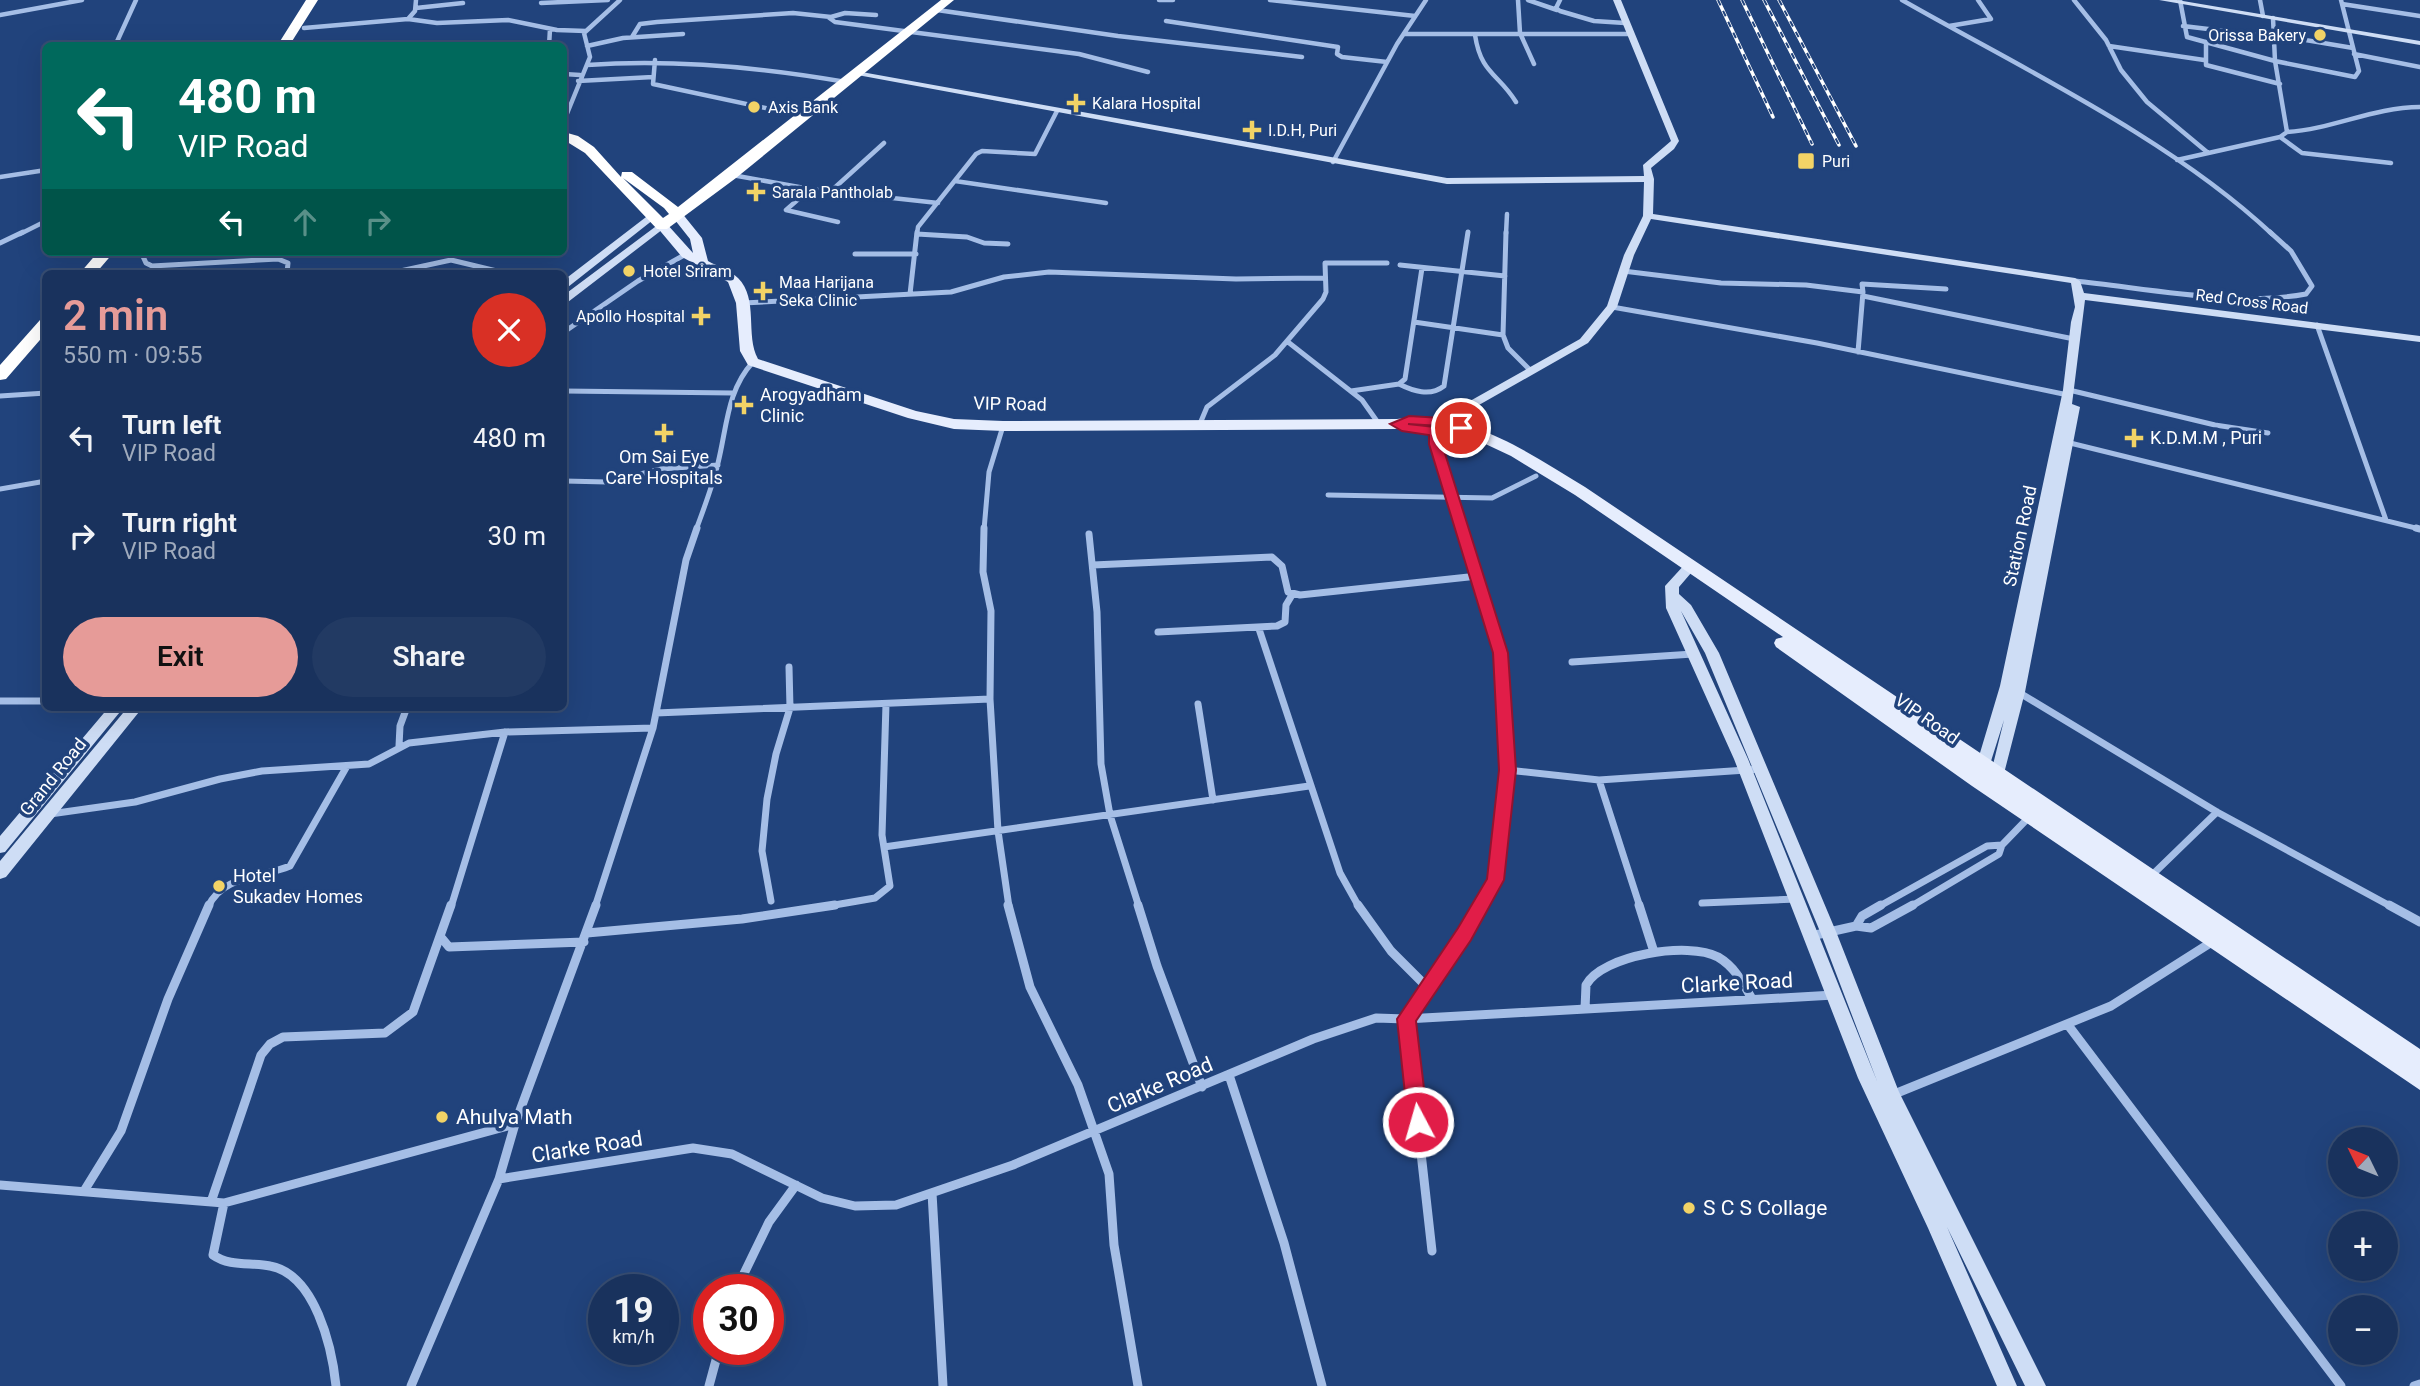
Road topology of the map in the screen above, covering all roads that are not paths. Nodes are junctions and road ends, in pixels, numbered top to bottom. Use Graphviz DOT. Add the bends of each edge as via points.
graph roads {
  1 [pos="82,0"];
  2 [pos="136,0"];
  3 [pos="312,0"];
  4 [pos="320,0"];
  5 [pos="416,0"];
  6 [pos="608,0"];
  7 [pos="620,0"];
  8 [pos="948,0"];
  9 [pos="1160,0"];
  10 [pos="1172,0"];
  11 [pos="1270,0"];
  12 [pos="1426,0"];
  13 [pos="1518,0"];
  14 [pos="1528,0"];
  15 [pos="1560,0"];
  16 [pos="1617,0"];
  17 [pos="1902,0"];
  18 [pos="1978,0"];
  19 [pos="2074,0"];
  20 [pos="2163,0"];
  21 [pos="2260,0"];
  22 [pos="2180,1"];
  23 [pos="2341,2"];
  24 [pos="463,3"];
  25 [pos="541,3"];
  26 [pos="936,5"];
  27 [pos="416,8"];
  28 [pos="1557,10"];
  29 [pos="0,15"];
  30 [pos="876,15"];
  31 [pos="2260,15"];
  32 [pos="1415,16"];
  33 [pos="2420,16"];
  34 [pos="828,17"];
  35 [pos="408,19"];
  36 [pos="1166,21"];
  37 [pos="2273,21"];
  38 [pos="1625,23"];
  39 [pos="1948,26"];
  40 [pos="2183,26"];
  41 [pos="304,28"];
  42 [pos="550,29"];
  43 [pos="586,31"];
  44 [pos="905,31"];
  45 [pos="2348,31"];
  46 [pos="1520,33"];
  47 [pos="683,34"];
  48 [pos="1405,34"];
  49 [pos="1475,34"];
  50 [pos="1629,34"];
  51 [pos="2275,36"];
  52 [pos="632,37"];
  53 [pos="1270,38"];
  54 [pos="117,42"];
  55 [pos="286,42"];
  56 [pos="295,42"];
  57 [pos="549,42"];
  58 [pos="2206,42"];
  59 [pos="2420,43"];
  60 [pos="587,46"];
  61 [pos="2109,46"];
  62 [pos="2353,51"];
  63 [pos="1261,52"];
  64 [pos="1301,58"];
  65 [pos="654,60"];
  66 [pos="2204,60"];
  67 [pos="2275,61"];
  68 [pos="1387,62"];
  69 [pos="1534,64"];
  70 [pos="587,65"];
  71 [pos="2420,66"];
  72 [pos="1148,72"];
  73 [pos="567,75"];
  74 [pos="653,77"];
  75 [pos="579,78"];
  76 [pos="845,79"];
  77 [pos="2280,84"];
  78 [pos="1516,102"];
  79 [pos="2420,107"];
  80 [pos="771,109"];
  81 [pos="1057,111"];
  82 [pos="567,112"];
  83 [pos="567,132"];
  84 [pos="2287,132"];
  85 [pos="2280,136"];
  86 [pos="567,137"];
  87 [pos="884,143"];
  88 [pos="2207,152"];
  89 [pos="2177,160"];
  90 [pos="1333,162"];
  91 [pos="2391,163"];
  92 [pos="42,171"];
  93 [pos="731,175"];
  94 [pos="0,177"];
  95 [pos="1649,179"];
  96 [pos="955,181"];
  97 [pos="810,189"];
  98 [pos="831,191"];
  99 [pos="938,203"];
  100 [pos="1106,203"];
  101 [pos="673,210"];
  102 [pos="1507,214"];
  103 [pos="1648,216"];
  104 [pos="658,221"];
  105 [pos="42,222"];
  106 [pos="838,222"];
  107 [pos="1468,231"];
  108 [pos="917,234"];
  109 [pos="0,243"];
  110 [pos="1008,244"];
  111 [pos="686,254"];
  112 [pos="855,254"];
  113 [pos="916,254"];
  114 [pos="103,256"];
  115 [pos="143,256"];
  116 [pos="702,262"];
  117 [pos="1387,263"];
  118 [pos="1400,265"];
  119 [pos="1422,268"];
  120 [pos="91,270"];
  121 [pos="287,270"];
  122 [pos="405,270"];
  123 [pos="493,270"];
  124 [pos="1623,271"];
  125 [pos="1462,272"];
  126 [pos="1505,276"];
  127 [pos="1325,278"];
  128 [pos="2076,281"];
  129 [pos="567,285"];
  130 [pos="567,288"];
  131 [pos="1946,289"];
  132 [pos="575,292"];
  133 [pos="910,294"];
  134 [pos="1863,294"];
  135 [pos="2080,296"];
  136 [pos="567,298"];
  137 [pos="743,303"];
  138 [pos="1612,307"];
  139 [pos="2081,313"];
  140 [pos="1414,322"];
  141 [pos="2317,325"];
  142 [pos="1453,327"];
  143 [pos="42,328"];
  144 [pos="567,330"];
  145 [pos="1503,335"];
  146 [pos="2420,339"];
  147 [pos="2074,340"];
  148 [pos="1288,342"];
  149 [pos="1858,352"];
  150 [pos="753,362"];
  151 [pos="1530,370"];
  152 [pos="0,375"];
  153 [pos="1399,384"];
  154 [pos="567,391"];
  155 [pos="1351,391"];
  156 [pos="2071,392"];
  157 [pos="42,393"];
  158 [pos="733,393"];
  159 [pos="0,396"];
  160 [pos="1379,424"];
  161 [pos="1003,426"];
  162 [pos="1199,426"];
  163 [pos="1439,427"];
  164 [pos="2268,433"];
  165 [pos="2064,442"];
  166 [pos="718,465"];
  167 [pos="1536,476"];
  168 [pos="567,481"];
  169 [pos="42,482"];
  170 [pos="0,489"];
  171 [pos="1328,495"];
  172 [pos="1453,498"];
  173 [pos="2386,520"];
  174 [pos="2420,529"];
  175 [pos="1089,534"];
  176 [pos="1093,565"];
  177 [pos="1687,570"];
  178 [pos="1478,576"];
  179 [pos="1292,595"];
  180 [pos="1674,596"];
  181 [pos="1259,629"];
  182 [pos="1158,632"];
  183 [pos="1695,653"];
  184 [pos="1572,662"];
  185 [pos="789,667"];
  186 [pos="2018,692"];
  187 [pos="990,699"];
  188 [pos="0,701"];
  189 [pos="42,701"];
  190 [pos="886,704"];
  191 [pos="1198,704"];
  192 [pos="790,708"];
  193 [pos="114,711"];
  194 [pos="133,711"];
  195 [pos="406,711"];
  196 [pos="656,713"];
  197 [pos="653,727"];
  198 [pos="505,732"];
  199 [pos="399,746"];
  200 [pos="347,766"];
  201 [pos="1507,770"];
  202 [pos="1753,770"];
  203 [pos="1988,778"];
  204 [pos="1599,780"];
  205 [pos="1309,786"];
  206 [pos="1213,800"];
  207 [pos="2036,810"];
  208 [pos="2217,812"];
  209 [pos="46,815"];
  210 [pos="1111,815"];
  211 [pos="998,831"];
  212 [pos="2002,845"];
  213 [pos="0,847"];
  214 [pos="884,847"];
  215 [pos="0,872"];
  216 [pos="2150,877"];
  217 [pos="1796,899"];
  218 [pos="771,901"];
  219 [pos="1702,903"];
  220 [pos="2420,922"];
  221 [pos="1856,926"];
  222 [pos="1829,934"];
  223 [pos="440,936"];
  224 [pos="1810,936"];
  225 [pos="586,937"];
  226 [pos="2215,940"];
  227 [pos="1654,952"];
  228 [pos="1428,988"];
  229 [pos="1851,994"];
  230 [pos="1833,995"];
  231 [pos="1752,999"];
  232 [pos="1585,1009"];
  233 [pos="1406,1019"];
  234 [pos="2068,1024"];
  235 [pos="2420,1061"];
  236 [pos="1229,1075"];
  237 [pos="2420,1080"];
  238 [pos="1202,1087"];
  239 [pos="1892,1096"];
  240 [pos="515,1124"];
  241 [pos="1096,1131"];
  242 [pos="499,1179"];
  243 [pos="0,1185"];
  244 [pos="796,1185"];
  245 [pos="84,1191"];
  246 [pos="932,1193"];
  247 [pos="211,1202"];
  248 [pos="224,1203"];
  249 [pos="1432,1251"];
  250 [pos="744,1274"];
  251 [pos="715,1365"];
  252 [pos="2420,1384"];
  253 [pos="336,1386"];
  254 [pos="411,1386"];
  255 [pos="709,1386"];
  256 [pos="943,1386"];
  257 [pos="1138,1386"];
  258 [pos="1322,1386"];
  259 [pos="2007,1386"];
  260 [pos="2036,1386"];
  261 [pos="2341,1386"];
  262 [pos="2414,1386"];
  1 -- 29 [label="street"];
  2 -- 54 [label="street"];
  3 -- 55 [label="highway"];
  4 -- 41 [label="highway"];
  5 -- 27 [label="street"];
  6 -- 25 [label="street"];
  7 -- 43 [label="street"];
  8 -- 26 [label="highway"];
  9 -- 10 [label="street"];
  11 -- 32 [label="street"];
  12 -- 32 [label="street"];
  13 -- 46 [label="street"];
  14 -- 28 [label="street"];
  15 -- 28 [label="street"];
  16 -- 38 [label="main road"];
  17 -- 39 [label="street"];
  18 -- 39 [label="street" via="1991,19"];
  19 -- 61 [label="street"];
  20 -- 22 [label="main road"];
  21 -- 31 [label="street"];
  22 -- 31 [label="main road"];
  22 -- 40 [label="street"];
  23 -- 33 [label="street"];
  23 -- 45 [label="street"];
  24 -- 27 [label="street"];
  26 -- 44 [label="highway"];
  26 -- 63 [label="street" via="1118,36"];
  27 -- 35 [label="street"];
  28 -- 38 [label="street" via="1598,22"];
  30 -- 34 [label="street"];
  31 -- 37 [label="main road"];
  32 -- 48 [label="street"];
  34 -- 44 [label="street" via="835,22"];
  34 -- 52 [label="street" via="793,13 657,22 640,24"];
  35 -- 41 [label="street"];
  35 -- 42 [label="street" via="437,23 508,20"];
  36 -- 53 [label="street"];
  37 -- 45 [label="main road"];
  37 -- 51 [label="street"];
  38 -- 50 [label="main road"];
  39 -- 89 [label="street"];
  40 -- 51 [label="street"];
  40 -- 58 [label="street" via="2185,36"];
  41 -- 56 [label="highway"];
  42 -- 43 [label="street"];
  42 -- 57 [label="street"];
  43 -- 60 [label="street"];
  44 -- 72 [label="street" via="1079,54"];
  44 -- 76 [label="highway"];
  44 -- 76 [label="highway"];
  45 -- 59 [label="main road"];
  45 -- 62 [label="street"];
  46 -- 49 [label="street"];
  46 -- 50 [label="street"];
  46 -- 69 [label="street"];
  47 -- 52 [label="street"];
  48 -- 49 [label="street"];
  48 -- 68 [label="street"];
  49 -- 78 [label="street" via="1479,61"];
  50 -- 95 [label="main road" via="1675,141 1646,167"];
  51 -- 62 [label="street"];
  51 -- 67 [label="street"];
  52 -- 60 [label="street"];
  53 -- 63 [label="street"];
  53 -- 68 [label="street" via="1338,47 1337,54 1342,57"];
  58 -- 66 [label="street"];
  58 -- 67 [label="street"];
  60 -- 70 [label="street"];
  61 -- 66 [label="street"];
  61 -- 88 [label="street" via="2121,70 2147,102"];
  62 -- 67 [label="street" via="2359,71 2355,77"];
  62 -- 71 [label="street"];
  63 -- 64 [label="street"];
  65 -- 70 [label="street"];
  65 -- 74 [label="street"];
  65 -- 76 [label="street" via="747,65"];
  66 -- 77 [label="street" via="2209,66"];
  67 -- 77 [label="street"];
  68 -- 90 [label="street"];
  70 -- 75 [label="street"];
  73 -- 75 [label="street"];
  74 -- 75 [label="street"];
  74 -- 80 [label="street" via="656,85"];
  75 -- 82 [label="street"];
  76 -- 81 [label="main road"];
  76 -- 93 [label="highway"];
  76 -- 101 [label="highway"];
  77 -- 84 [label="street"];
  79 -- 84 [label="street" via="2395,108"];
  81 -- 90 [label="main road"];
  81 -- 96 [label="street" via="1035,154 979,152"];
  83 -- 101 [label="highway" via="590,138 631,179"];
  84 -- 85 [label="street"];
  85 -- 88 [label="street"];
  85 -- 91 [label="street" via="2302,153"];
  86 -- 104 [label="highway" via="597,156"];
  87 -- 98 [label="street"];
  88 -- 89 [label="street"];
  89 -- 128 [label="street" via="2270,231 2309,275 2312,286 2306,294 2280,299 2236,298"];
  90 -- 95 [label="main road" via="1447,181"];
  92 -- 94 [label="street"];
  93 -- 97 [label="street"];
  93 -- 101 [label="highway"];
  95 -- 103 [label="main road"];
  96 -- 99 [label="street"];
  96 -- 100 [label="street"];
  97 -- 98 [label="street"];
  97 -- 106 [label="street" via="786,210"];
  98 -- 99 [label="street"];
  99 -- 108 [label="street"];
  101 -- 104 [label="highway"];
  101 -- 116 [label="main road" via="696,238"];
  102 -- 126 [label="street"];
  103 -- 124 [label="main road"];
  103 -- 128 [label="main road"];
  104 -- 111 [label="main road"];
  104 -- 129 [label="main road"];
  104 -- 132 [label="main road"];
  105 -- 109 [label="street"];
  107 -- 125 [label="street"];
  108 -- 110 [label="street"];
  108 -- 113 [label="street"];
  111 -- 116 [label="main road"];
  111 -- 144 [label="street"];
  112 -- 113 [label="street"];
  113 -- 133 [label="street"];
  114 -- 120 [label="highway"];
  115 -- 121 [label="street" via="152,266 278,259 288,263"];
  116 -- 137 [label="main road" via="733,280"];
  117 -- 127 [label="street" via="1328,262"];
  118 -- 119 [label="street"];
  119 -- 125 [label="street"];
  119 -- 140 [label="street"];
  122 -- 123 [label="street" via="451,260"];
  124 -- 134 [label="street" via="1721,283 1825,286"];
  124 -- 138 [label="main road"];
  125 -- 126 [label="street"];
  125 -- 142 [label="street"];
  126 -- 145 [label="street"];
  127 -- 133 [label="street" via="1049,271 1004,277 951,292"];
  127 -- 148 [label="street" via="1323,299"];
  128 -- 135 [label="main road, Station Road"];
  130 -- 132 [label="street"];
  131 -- 134 [label="street" via="1862,284"];
  132 -- 136 [label="main road"];
  133 -- 137 [label="street"];
  134 -- 147 [label="street"];
  134 -- 149 [label="street"];
  135 -- 139 [label="main road, Station Road"];
  135 -- 141 [label="main road, Red Cross Road"];
  137 -- 150 [label="main road" via="747,351"];
  138 -- 149 [label="street"];
  138 -- 151 [label="main road" via="1584,341"];
  139 -- 147 [label="main road, Station Road"];
  139 -- 156 [label="main road" via="2085,325"];
  140 -- 142 [label="street"];
  140 -- 153 [label="street" via="1405,379"];
  141 -- 146 [label="main road, Red Cross Road"];
  141 -- 173 [label="street"];
  142 -- 145 [label="street"];
  142 -- 153 [label="street" via="1442,389 1415,392"];
  143 -- 152 [label="highway"];
  145 -- 151 [label="street" via="1508,348"];
  147 -- 156 [label="main road, Station Road"];
  148 -- 155 [label="street"];
  148 -- 162 [label="street" via="1212,402"];
  149 -- 156 [label="street"];
  150 -- 158 [label="street"];
  150 -- 161 [label="main road, VIP Road" via="913,415 954,424"];
  151 -- 163 [label="main road"];
  153 -- 155 [label="street"];
  154 -- 158 [label="street"];
  155 -- 160 [label="street" via="1369,406"];
  156 -- 164 [label="street"];
  156 -- 165 [label="main road, Station Road"];
  157 -- 159 [label="street"];
  158 -- 166 [label="street"];
  160 -- 162 [label="main road, VIP Road"];
  160 -- 163 [label="main road, VIP Road" via="1406,429"];
  161 -- 162 [label="main road, VIP Road"];
  161 -- 187 [label="street" via="989,472 982,551 990,611"];
  163 -- 167 [label="main road, VIP Road"];
  163 -- 172 [label="street" via="1435,444"];
  163 -- 177 [label="main road, VIP Road" via="1479,436 1542,468"];
  165 -- 173 [label="street"];
  165 -- 186 [label="main road"];
  165 -- 203 [label="main road, Station Road"];
  166 -- 168 [label="street" via="661,469 607,482"];
  166 -- 196 [label="street" via="686,560"];
  167 -- 172 [label="street" via="1492,498"];
  167 -- 177 [label="main road, VIP Road"];
  169 -- 170 [label="street"];
  171 -- 172 [label="street"];
  172 -- 178 [label="street"];
  173 -- 174 [label="street"];
  175 -- 176 [label="street"];
  176 -- 179 [label="street" via="1272,557 1282,566"];
  176 -- 210 [label="street" via="1101,764"];
  177 -- 180 [label="main road" via="1672,586"];
  177 -- 203 [label="main road, VIP Road"];
  178 -- 179 [label="street"];
  178 -- 201 [label="street" via="1500,653"];
  179 -- 181 [label="street" via="1285,622"];
  180 -- 183 [label="main road" via="1673,608"];
  180 -- 202 [label="main road" via="1712,653"];
  181 -- 182 [label="street"];
  181 -- 205 [label="street"];
  183 -- 184 [label="street"];
  183 -- 202 [label="main road"];
  185 -- 192 [label="street"];
  186 -- 203 [label="main road"];
  186 -- 208 [label="street"];
  187 -- 190 [label="street"];
  187 -- 211 [label="street"];
  188 -- 189 [label="street"];
  190 -- 192 [label="street"];
  190 -- 214 [label="street"];
  191 -- 206 [label="street"];
  192 -- 196 [label="street"];
  192 -- 218 [label="street" via="767,799 762,851"];
  193 -- 213 [label="main road, Grand Road"];
  194 -- 209 [label="main road, Grand Road"];
  195 -- 199 [label="street"];
  196 -- 197 [label="street"];
  197 -- 198 [label="street"];
  197 -- 225 [label="street"];
  198 -- 199 [label="street"];
  198 -- 223 [label="street"];
  199 -- 200 [label="street" via="378,762"];
  200 -- 209 [label="street" via="262,771 135,802"];
  200 -- 245 [label="street" via="290,866 228,883 213,895 168,999 121,1131"];
  201 -- 204 [label="street"];
  201 -- 228 [label="street" via="1495,880"];
  202 -- 204 [label="street"];
  202 -- 217 [label="main road"];
  202 -- 222 [label="main road"];
  203 -- 207 [label="main road, VIP Road"];
  204 -- 227 [label="street"];
  205 -- 206 [label="street"];
  205 -- 228 [label="street" via="1349,892 1391,951"];
  206 -- 210 [label="street"];
  207 -- 212 [label="street"];
  207 -- 216 [label="main road, VIP Road"];
  207 -- 226 [label="main road, VIP Road"];
  208 -- 216 [label="street"];
  208 -- 220 [label="street"];
  209 -- 215 [label="main road, Grand Road"];
  210 -- 211 [label="street"];
  210 -- 238 [label="street" via="1157,966"];
  211 -- 214 [label="street"];
  211 -- 241 [label="street" via="1020,957"];
  212 -- 221 [label="street" via="1987,846 1862,916"];
  212 -- 221 [label="street" via="1999,854 1926,899 1871,928"];
  214 -- 225 [label="street" via="890,886 875,898"];
  216 -- 235 [label="main road, VIP Road"];
  217 -- 219 [label="street"];
  217 -- 224 [label="main road"];
  221 -- 222 [label="street"];
  222 -- 224 [label="street"];
  222 -- 229 [label="main road"];
  223 -- 225 [label="street" via="449,947"];
  223 -- 247 [label="street" via="412,1012 397,1027 385,1033 283,1037 270,1044 261,1055"];
  224 -- 230 [label="main road"];
  225 -- 240 [label="street"];
  226 -- 234 [label="street" via="2123,999"];
  226 -- 237 [label="main road, VIP Road"];
  227 -- 231 [label="street" via="1675,948 1705,951 1732,966"];
  227 -- 232 [label="street" via="1597,972 1584,992"];
  228 -- 233 [label="street"];
  229 -- 230 [label="street, Clarke Road"];
  229 -- 239 [label="main road"];
  230 -- 231 [label="street, Clarke Road"];
  230 -- 259 [label="main road"];
  231 -- 232 [label="street, Clarke Road"];
  232 -- 233 [label="street, Clarke Road"];
  233 -- 236 [label="street, Clarke Road" via="1376,1018"];
  233 -- 249 [label="street"];
  234 -- 239 [label="street"];
  234 -- 261 [label="street"];
  236 -- 238 [label="street, Clarke Road"];
  236 -- 258 [label="street" via="1284,1243"];
  238 -- 241 [label="street, Clarke Road"];
  239 -- 260 [label="main road"];
  240 -- 242 [label="street"];
  240 -- 248 [label="street"];
  241 -- 246 [label="street, Clarke Road"];
  241 -- 257 [label="street" via="1109,1174 1114,1245"];
  242 -- 244 [label="street, Clarke Road" via="693,1148 732,1154"];
  242 -- 254 [label="street"];
  243 -- 245 [label="street"];
  244 -- 246 [label="street, Clarke Road" via="822,1198 855,1206 896,1205"];
  244 -- 250 [label="street" via="769,1222"];
  245 -- 247 [label="street"];
  246 -- 256 [label="street"];
  247 -- 248 [label="street"];
  248 -- 253 [label="street" via="213,1255 220,1262 279,1269 302,1284 324,1337"];
  251 -- 255 [label="street"];
  252 -- 262 [label="street"];
}
